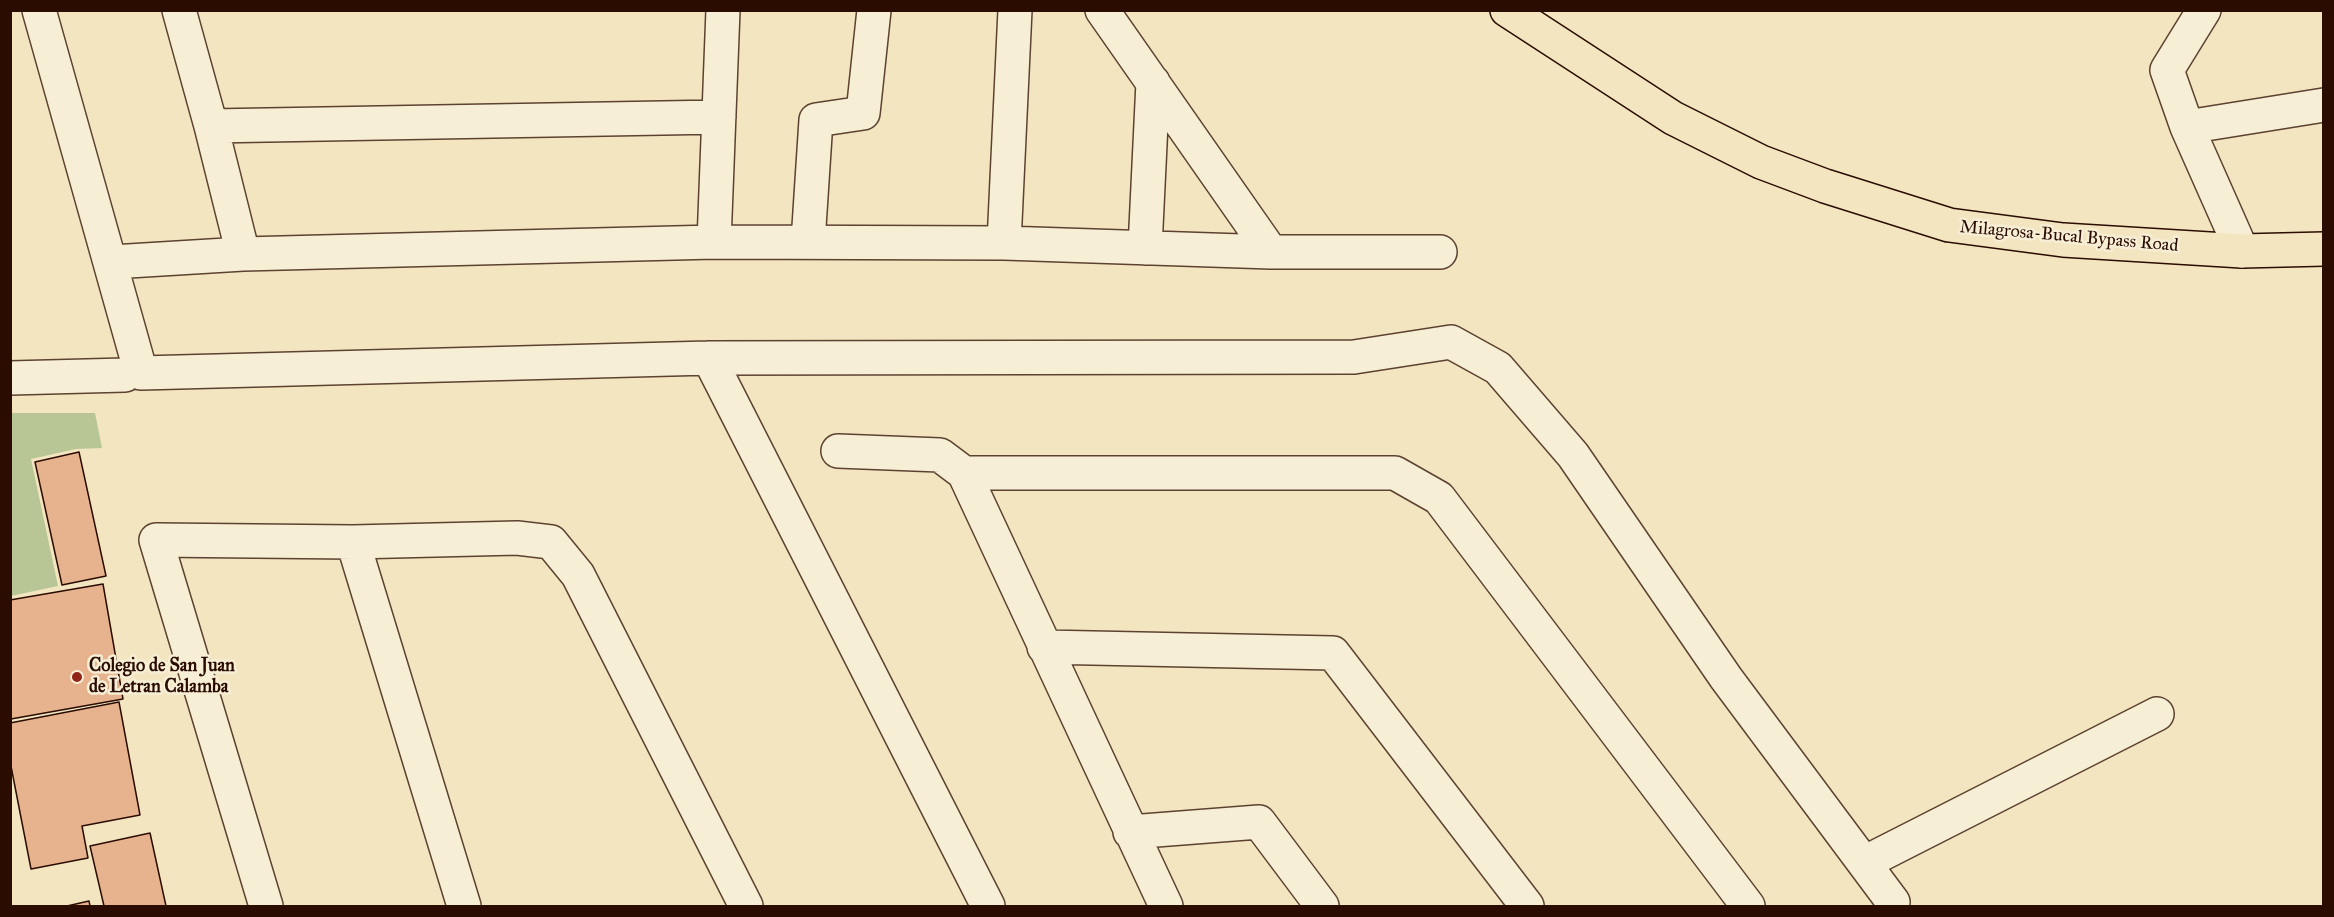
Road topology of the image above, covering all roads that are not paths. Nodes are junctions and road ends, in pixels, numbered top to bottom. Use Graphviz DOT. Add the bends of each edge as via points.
graph roads {
  1 [pos="39,10"];
  2 [pos="178,10"];
  3 [pos="723,10"];
  4 [pos="874,10"];
  5 [pos="1014,10"];
  6 [pos="1102,10"];
  7 [pos="1507,10"];
  8 [pos="2204,10"];
  9 [pos="1153,82"];
  10 [pos="2324,105"];
  11 [pos="719,117"];
  12 [pos="211,126"];
  13 [pos="2187,127"];
  14 [pos="714,242"];
  15 [pos="808,242"];
  16 [pos="1004,243"];
  17 [pos="1145,248"];
  18 [pos="2324,249"];
  19 [pos="2242,251"];
  20 [pos="1271,252"];
  21 [pos="1440,252"];
  22 [pos="243,254"];
  23 [pos="112,262"];
  24 [pos="709,358"];
  25 [pos="125,375"];
  26 [pos="10,378"];
  27 [pos="838,452"];
  28 [pos="964,473"];
  29 [pos="353,542"];
  30 [pos="1044,647"];
  31 [pos="2157,714"];
  32 [pos="1130,832"];
  33 [pos="1864,863"];
  34 [pos="1893,902"];
  35 [pos="266,906"];
  36 [pos="464,906"];
  37 [pos="746,906"];
  38 [pos="988,906"];
  39 [pos="1166,906"];
  40 [pos="1322,906"];
  41 [pos="1527,906"];
  42 [pos="1748,906"];
  1 -- 23 [label="street"];
  2 -- 12 [label="street"];
  3 -- 11 [label="street"];
  4 -- 15 [label="street" via="863,113 816,120"];
  5 -- 16 [label="street"];
  6 -- 9 [label="street"];
  7 -- 19 [label="main road, Milagrosa-Bucal Bypass Road" via="1673,118 1761,162 1825,186 1950,225 2063,240"];
  8 -- 13 [label="street" via="2167,70"];
  9 -- 17 [label="street"];
  9 -- 20 [label="street"];
  10 -- 13 [label="street"];
  11 -- 12 [label="street"];
  11 -- 14 [label="street"];
  12 -- 22 [label="street"];
  13 -- 19 [label="street"];
  14 -- 15 [label="street"];
  14 -- 22 [label="street"];
  15 -- 16 [label="street"];
  16 -- 17 [label="street"];
  17 -- 20 [label="street"];
  18 -- 19 [label="main road, Milagrosa-Bucal Bypass Road"];
  20 -- 21 [label="street"];
  22 -- 23 [label="street"];
  23 -- 24 [label="street" via="141,373"];
  24 -- 33 [label="street" via="1354,357 1451,342 1498,368 1573,456 1726,678"];
  24 -- 38 [label="street"];
  25 -- 26 [label="street"];
  27 -- 28 [label="street" via="940,455"];
  28 -- 30 [label="street"];
  28 -- 42 [label="street" via="1395,473 1439,498"];
  29 -- 35 [label="street" via="156,540"];
  29 -- 36 [label="street"];
  29 -- 37 [label="street" via="517,538 551,542 578,575"];
  30 -- 32 [label="street"];
  30 -- 41 [label="street" via="1333,653"];
  31 -- 33 [label="street"];
  32 -- 39 [label="street"];
  32 -- 40 [label="street" via="1259,822"];
  33 -- 34 [label="street"];
}
